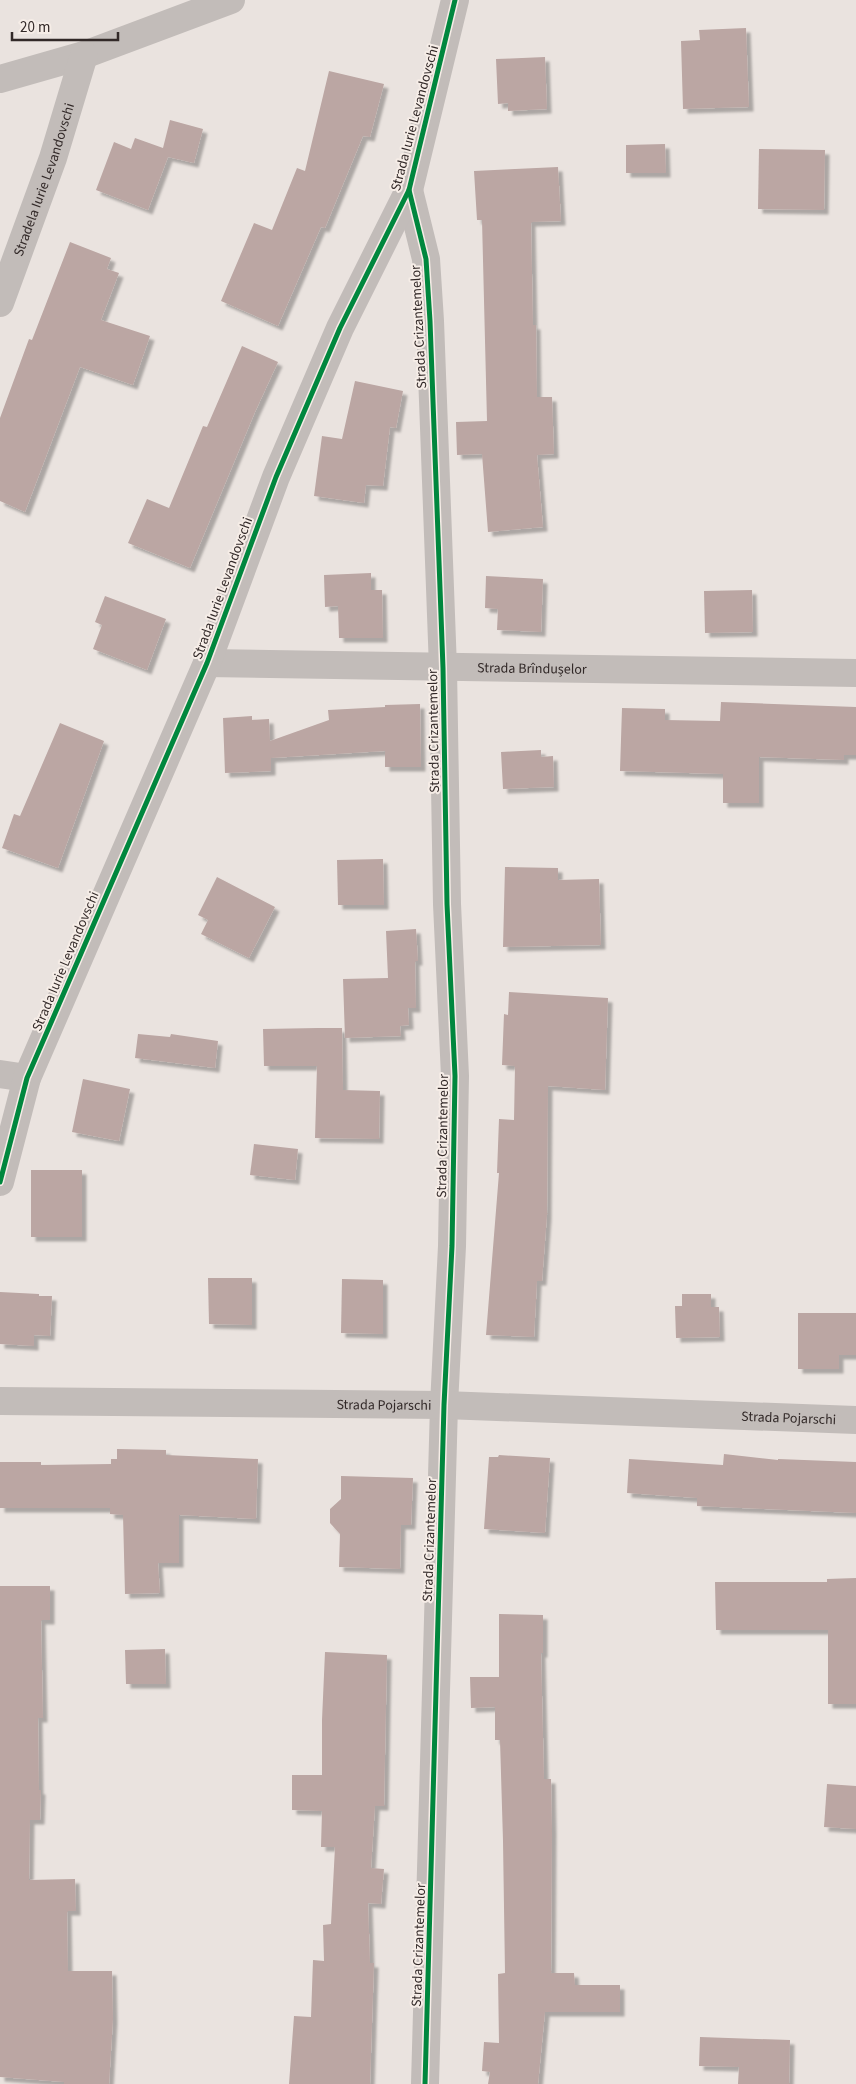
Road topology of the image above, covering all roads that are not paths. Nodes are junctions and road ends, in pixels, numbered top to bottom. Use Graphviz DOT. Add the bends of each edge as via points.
graph roads {
  1 [pos="231,0"];
  2 [pos="455,0"];
  3 [pos="460,0"];
  4 [pos="468,0"];
  5 [pos="478,0"];
  6 [pos="84,55"];
  7 [pos="0,79"];
  8 [pos="409,190"];
  9 [pos="0,303"];
  10 [pos="207,663"];
  11 [pos="443,668"];
  12 [pos="856,673"];
  13 [pos="0,1074"];
  14 [pos="27,1078"];
  15 [pos="0,1182"];
  16 [pos="0,1401"];
  17 [pos="444,1405"];
  18 [pos="856,1420"];
  19 [pos="425,2084"];
  1 -- 6 [label="street"];
  2 -- 8 [label="street, Strada Iurie Levandovschi"];
  3 -- 4 [label="street"];
  4 -- 5 [label="street"];
  6 -- 7 [label="street"];
  6 -- 9 [label="street, Stradela Iurie Levandovschi" via="53,158"];
  8 -- 10 [label="street, Strada Iurie Levandovschi" via="340,328 280,468"];
  8 -- 11 [label="street, Strada Crizantemelor" via="426,258"];
  10 -- 11 [label="street, Strada Brîndușelor"];
  10 -- 14 [label="street, Strada Iurie Levandovschi"];
  11 -- 12 [label="street, Strada Brîndușelor"];
  11 -- 17 [label="street, Strada Crizantemelor" via="447,904 455,1076 452,1246"];
  13 -- 14 [label="street"];
  14 -- 15 [label="street, Strada Iurie Levandovschi"];
  16 -- 17 [label="street, Strada Pojarschi"];
  17 -- 18 [label="street, Strada Pojarschi"];
  17 -- 19 [label="street, Strada Crizantemelor"];
}
